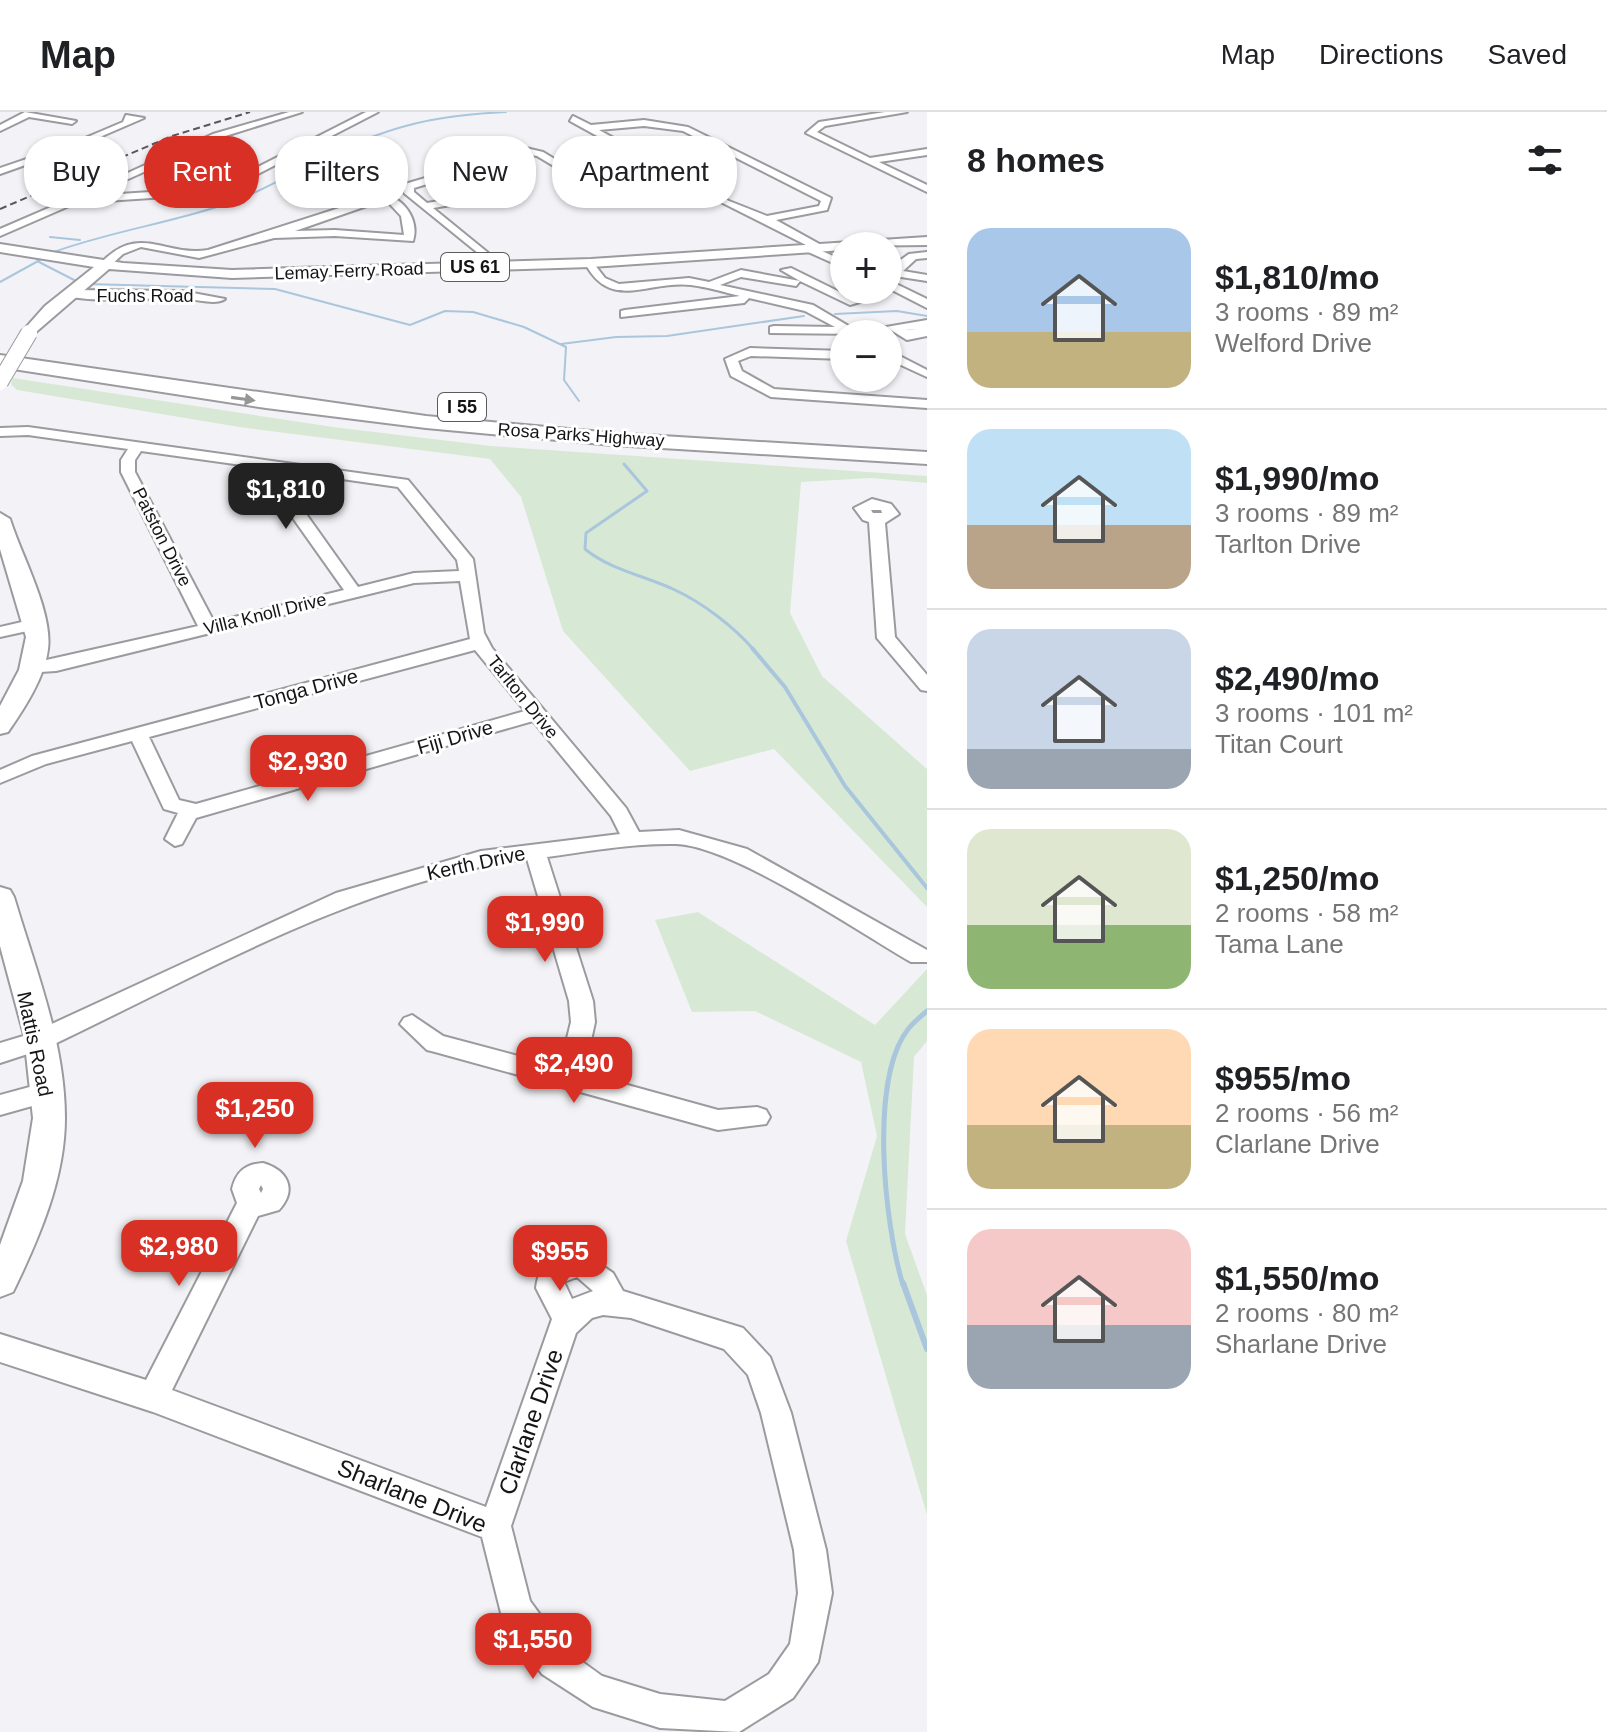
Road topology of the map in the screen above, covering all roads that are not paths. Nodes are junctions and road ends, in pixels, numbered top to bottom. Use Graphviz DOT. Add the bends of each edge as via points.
graph roads {
  1 [pos="298,112"];
  2 [pos="374,112"];
  3 [pos="903,112"];
  4 [pos="31,114"];
  5 [pos="573,119"];
  6 [pos="72,121"];
  7 [pos="127,121"];
  8 [pos="0,128"];
  9 [pos="590,128"];
  10 [pos="604,136"];
  11 [pos="927,152"];
  12 [pos="867,161"];
  13 [pos="0,171"];
  14 [pos="128,176"];
  15 [pos="424,182"];
  16 [pos="927,189"];
  17 [pos="128,196"];
  18 [pos="424,204"];
  19 [pos="56,208"];
  20 [pos="428,208"];
  21 [pos="734,208"];
  22 [pos="737,208"];
  23 [pos="766,219"];
  24 [pos="0,233"];
  25 [pos="273,235"];
  26 [pos="927,241"];
  27 [pos="902,243"];
  28 [pos="830,247"];
  29 [pos="0,248"];
  30 [pos="259,249"];
  31 [pos="809,249"];
  32 [pos="203,254"];
  33 [pos="927,255"];
  34 [pos="830,259"];
  35 [pos="591,263"];
  36 [pos="106,264"];
  37 [pos="902,266"];
  38 [pos="499,267"];
  39 [pos="787,270"];
  40 [pos="902,277"];
  41 [pos="927,278"];
  42 [pos="796,283"];
  43 [pos="902,285"];
  44 [pos="80,286"];
  45 [pos="711,286"];
  46 [pos="828,290"];
  47 [pos="761,296"];
  48 [pos="219,299"];
  49 [pos="927,304"];
  50 [pos="625,314"];
  51 [pos="831,320"];
  52 [pos="927,324"];
  53 [pos="774,330"];
  54 [pos="830,332"];
  55 [pos="927,332"];
  56 [pos="0,348"];
  57 [pos="830,355"];
  58 [pos="0,361"];
  59 [pos="902,362"];
  60 [pos="926,374"];
  61 [pos="0,382"];
  62 [pos="927,404"];
  63 [pos="0,432"];
  64 [pos="927,444"];
  65 [pos="138,445"];
  66 [pos="927,458"];
  67 [pos="311,469"];
  68 [pos="877,519"];
  69 [pos="2,534"];
  70 [pos="468,576"];
  71 [pos="353,592"];
  72 [pos="35,624"];
  73 [pos="208,628"];
  74 [pos="0,632"];
  75 [pos="480,642"];
  76 [pos="32,664"];
  77 [pos="927,686"];
  78 [pos="536,714"];
  79 [pos="0,727"];
  80 [pos="138,734"];
  81 [pos="39,760"];
  82 [pos="0,761"];
  83 [pos="0,777"];
  84 [pos="189,811"];
  85 [pos="175,839"];
  86 [pos="633,839"];
  87 [pos="535,851"];
  88 [pos="0,897"];
  89 [pos="919,956"];
  90 [pos="412,1024"];
  91 [pos="38,1041"];
  92 [pos="0,1053"];
  93 [pos="570,1079"];
  94 [pos="48,1092"];
  95 [pos="0,1105"];
  96 [pos="757,1117"];
  97 [pos="252,1201"];
  98 [pos="0,1281"];
  99 [pos="615,1303"];
  100 [pos="569,1321"];
  101 [pos="0,1348"];
  102 [pos="153,1397"];
  103 [pos="495,1526"];
  1 -- 14 [label="street" via="216,136"];
  2 -- 17 [label="street" via="247,176 181,193"];
  3 -- 12 [label="street" via="815,127 813,136"];
  4 -- 6 [label="street"];
  4 -- 8 [label="street"];
  5 -- 9 [label="street"];
  7 -- 13 [label="street"];
  9 -- 10 [label="street"];
  9 -- 23 [label="street" via="644,123 685,129 832,206"];
  11 -- 12 [label="street"];
  12 -- 16 [label="street"];
  15 -- 18 [label="street" via="409,186 409,193"];
  19 -- 24 [label="street"];
  20 -- 38 [label="street"];
  21 -- 31 [label="street"];
  22 -- 23 [label="street"];
  23 -- 31 [label="street"];
  25 -- 25 [label="street" via="389,198 404,212 411,236 401,241 335,233"];
  25 -- 32 [label="street"];
  26 -- 27 [label="main road"];
  28 -- 31 [label="main road, Lemay Ferry Road / US 61"];
  29 -- 36 [label="main road, Lemay Ferry Road / US 61"];
  30 -- 32 [label="street"];
  31 -- 34 [label="street"];
  31 -- 35 [label="main road, Lemay Ferry Road / US 61"];
  32 -- 36 [label="street" via="182,255 160,245 139,244 125,247"];
  33 -- 37 [label="street" via="913,256"];
  35 -- 38 [label="main road, Lemay Ferry Road / US 61"];
  35 -- 45 [label="street" via="600,280 618,288 676,280"];
  36 -- 38 [label="main road, Lemay Ferry Road / US 61" via="232,274"];
  36 -- 44 [label="main road"];
  39 -- 46 [label="street"];
  40 -- 41 [label="street"];
  42 -- 45 [label="street" via="734,272"];
  43 -- 49 [label="street"];
  44 -- 48 [label="street, Fuchs Road" via="104,296 153,292"];
  44 -- 61 [label="main road, bridge" via="44,315"];
  45 -- 47 [label="street"];
  47 -- 50 [label="street"];
  47 -- 51 [label="street" via="809,308"];
  52 -- 55 [label="street" via="892,327 907,336"];
  53 -- 54 [label="street"];
  56 -- 64 [label="highway, Rosa Parks Highway / I 55" via="436,404"];
  57 -- 62 [label="street" via="750,352 731,359 736,373 756,387 790,395"];
  58 -- 66 [label="highway, Rosa Parks Highway / I 55, one-way" via="425,422"];
  59 -- 60 [label="street"];
  63 -- 65 [label="street, Tarlton Drive"];
  65 -- 67 [label="street, Tarlton Drive"];
  65 -- 73 [label="street, Patston Drive" via="128,460 128,472"];
  67 -- 70 [label="street, Tarlton Drive" via="403,483 465,559"];
  67 -- 71 [label="street" via="289,497 291,504"];
  68 -- 77 [label="street" via="886,638"];
  69 -- 72 [label="main road"];
  70 -- 71 [label="street, Villa Knoll Drive" via="414,578"];
  70 -- 75 [label="street, Tarlton Drive"];
  71 -- 73 [label="street, Villa Knoll Drive"];
  72 -- 74 [label="street"];
  72 -- 76 [label="main road" via="38,646"];
  73 -- 76 [label="street, Villa Knoll Drive" via="64,662"];
  75 -- 78 [label="street, Tarlton Drive"];
  75 -- 80 [label="street, Tonga Drive"];
  76 -- 79 [label="main road"];
  78 -- 84 [label="street, Fiji Drive"];
  78 -- 86 [label="street, Tarlton Drive" via="619,813"];
  80 -- 81 [label="street, Tonga Drive"];
  80 -- 84 [label="street" via="171,804"];
  81 -- 82 [label="street, Tonga Drive"];
  81 -- 83 [label="street, Tonga Drive"];
  84 -- 85 [label="street"];
  86 -- 87 [label="street, Kerth Drive"];
  86 -- 89 [label="street, Kerth Drive" via="679,837 740,854"];
  87 -- 91 [label="street, Kerth Drive" via="466,861 344,898"];
  87 -- 93 [label="street" via="581,1001 583,1022"];
  88 -- 91 [label="main road, Mattis Road"];
  90 -- 93 [label="street" via="435,1043"];
  91 -- 92 [label="street, Kerth Drive"];
  91 -- 94 [label="main road, Mattis Road"];
  93 -- 96 [label="street" via="718,1120"];
  94 -- 95 [label="street"];
  94 -- 98 [label="main road, Mattis Road" via="35,1197"];
  97 -- 102 [label="street"];
  99 -- 100 [label="street" via="584,1307"];
  99 -- 100 [label="street" via="603,1282 582,1264 562,1266 551,1277 550,1288"];
  99 -- 103 [label="street, Sharlane Drive" via="733,1338 760,1367 810,1550 815,1593 806,1650 781,1686 728,1719 660,1711 593,1690 565,1672 515,1609"];
  100 -- 103 [label="street, Clarlane Drive"];
  101 -- 102 [label="street, Sharlane Drive"];
  102 -- 103 [label="street, Sharlane Drive"];
}
